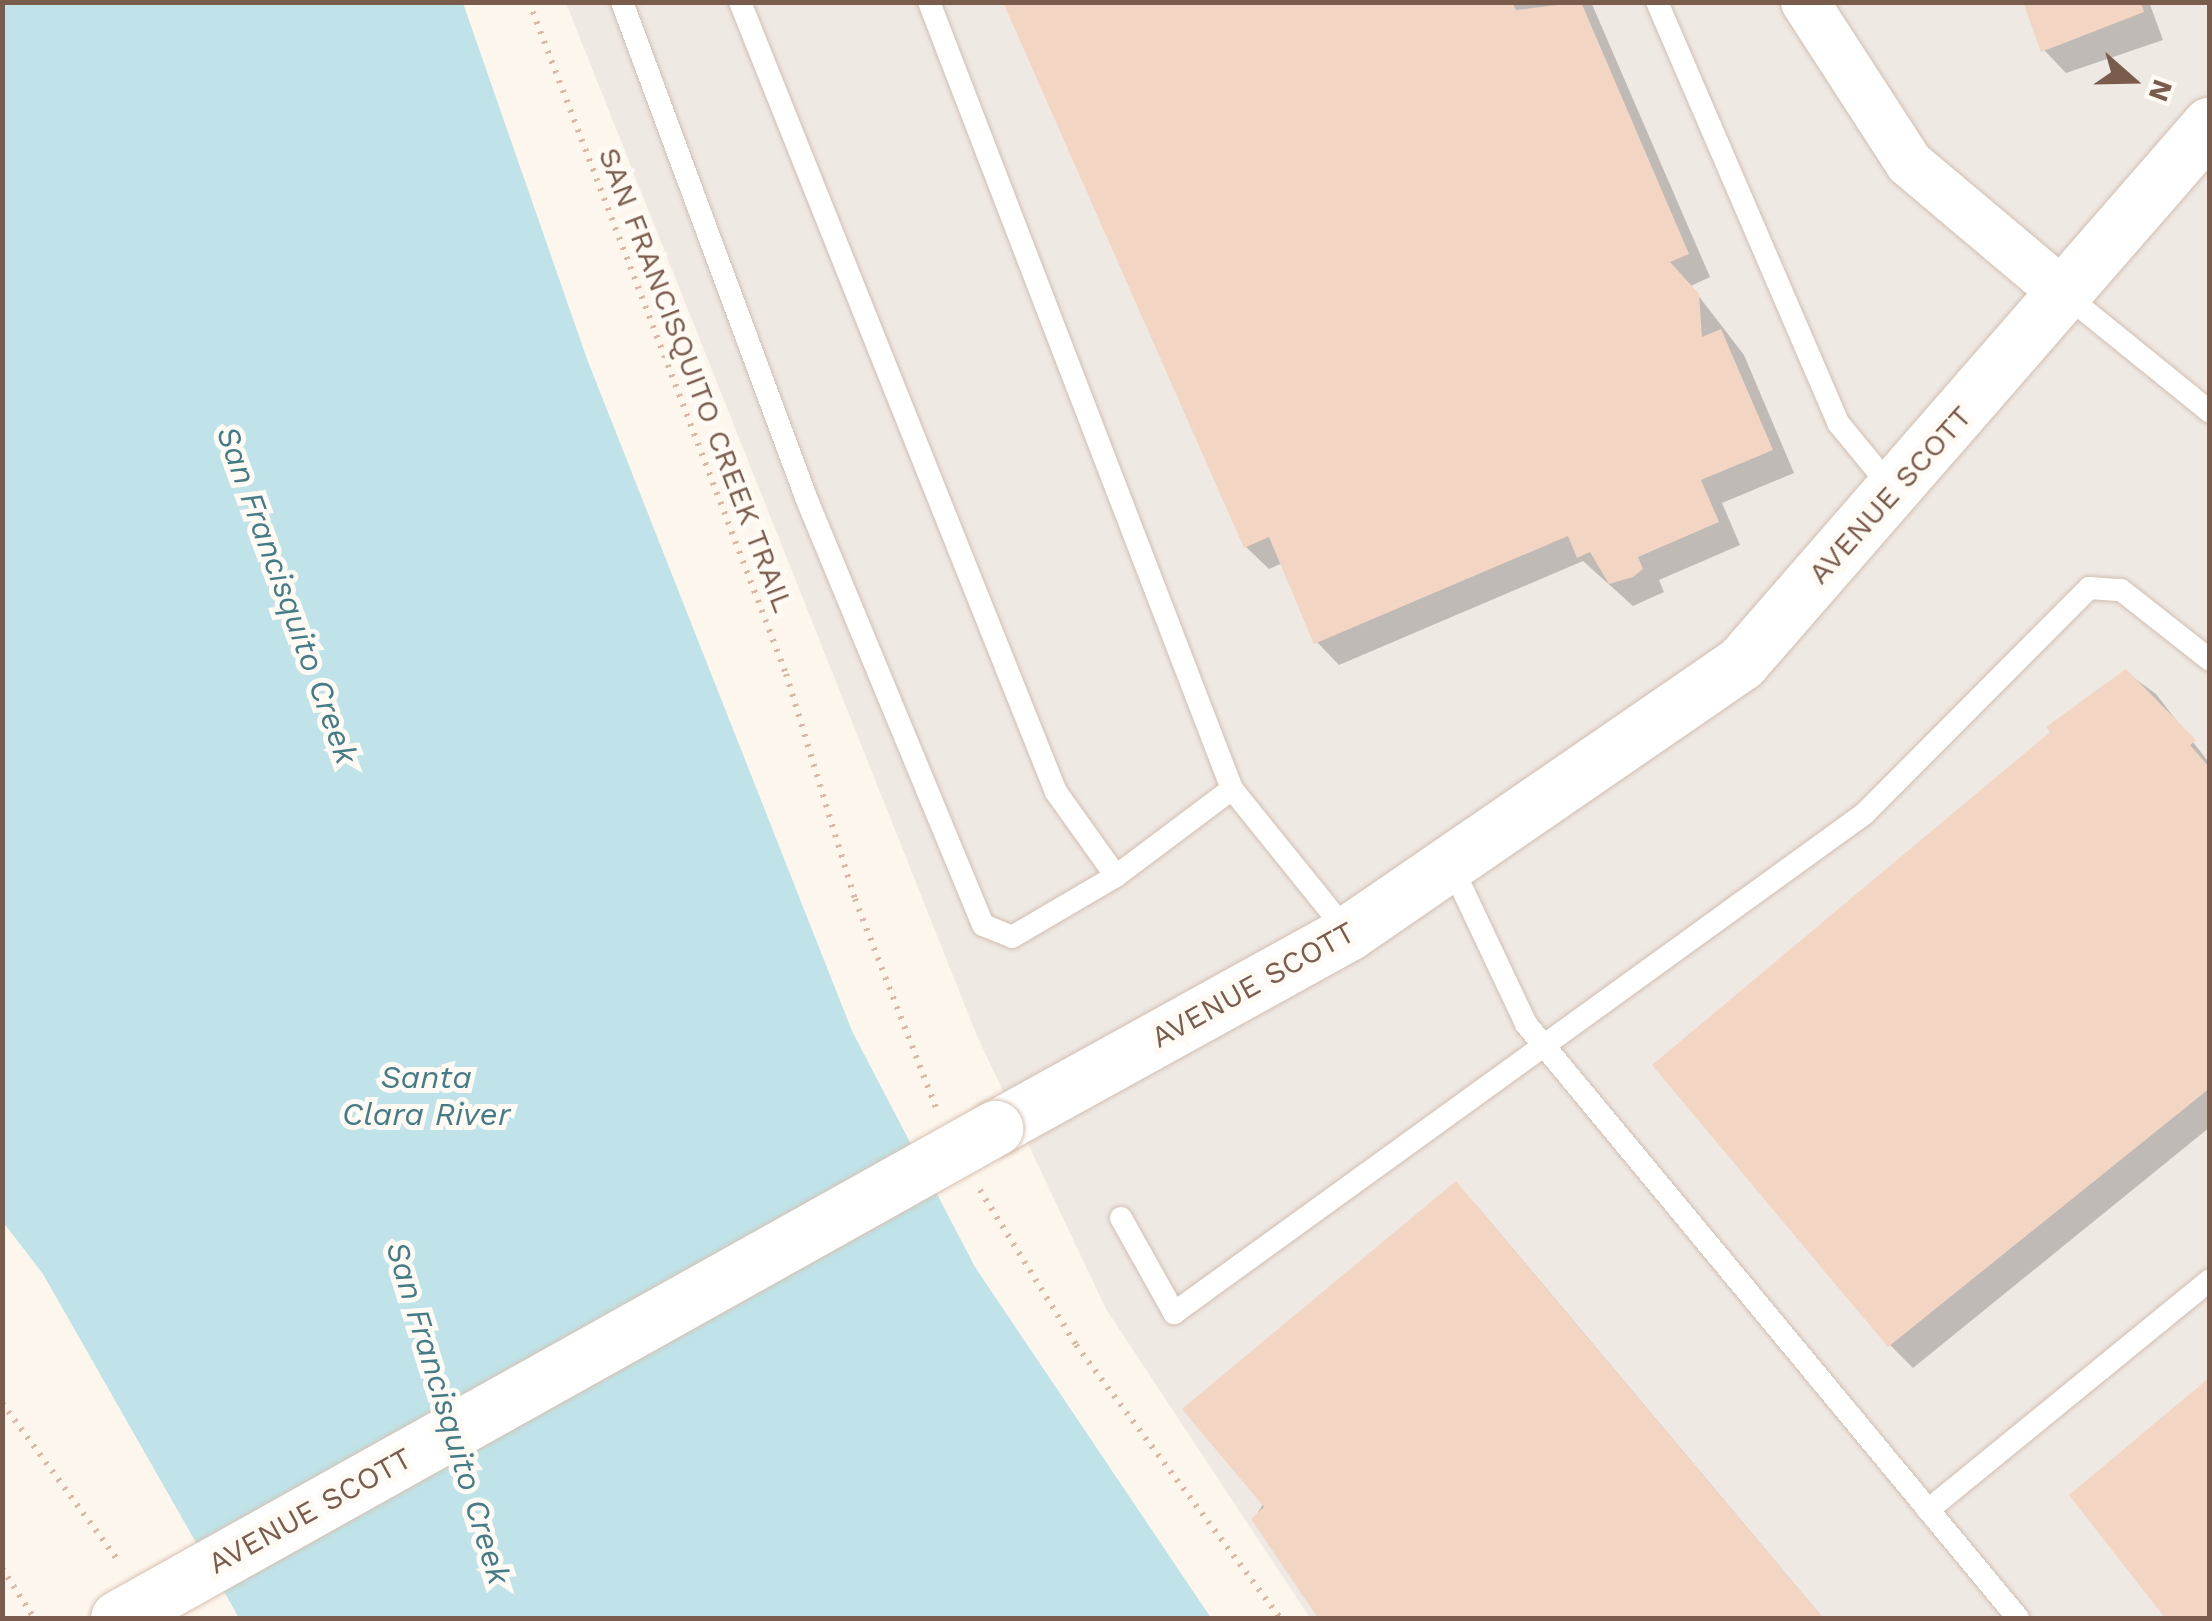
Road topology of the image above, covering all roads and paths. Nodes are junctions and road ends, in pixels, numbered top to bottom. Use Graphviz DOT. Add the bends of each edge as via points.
graph roads {
  1 [pos="528,2"];
  2 [pos="622,2"];
  3 [pos="740,2"];
  4 [pos="928,2"];
  5 [pos="1657,2"];
  6 [pos="1805,2"];
  7 [pos="2210,124"];
  8 [pos="2067,296"];
  9 [pos="2210,412"];
  10 [pos="1894,491"];
  11 [pos="2210,660"];
  12 [pos="821,775"];
  13 [pos="1232,788"];
  14 [pos="1450,863"];
  15 [pos="1116,876"];
  16 [pos="1348,933"];
  17 [pos="1545,1048"];
  18 [pos="1121,1218"];
  19 [pos="2210,1280"];
  20 [pos="2,1403"];
  21 [pos="1928,1510"];
  22 [pos="1226,1544"];
  23 [pos="2,1568"];
  24 [pos="123,1596"];
  25 [pos="34,1618"];
  26 [pos="1280,1618"];
  27 [pos="2018,1618"];
  1 -- 12 [label="path, SAN FRANCISQUITO CREEK TRAIL"];
  2 -- 15 [label="lane" via="808,500 983,925 1012,937"];
  3 -- 15 [label="lane" via="1056,792"];
  4 -- 13 [label="lane"];
  5 -- 10 [label="lane" via="1839,424"];
  6 -- 8 [label="street" via="1908,164"];
  7 -- 8 [label="main road, AVENUE SCOTT"];
  8 -- 9 [label="lane"];
  8 -- 10 [label="main road, AVENUE SCOTT"];
  10 -- 14 [label="main road, AVENUE SCOTT" via="1741,663"];
  11 -- 17 [label="lane" via="2122,590 2088,588 1864,814"];
  13 -- 15 [label="lane"];
  13 -- 16 [label="lane"];
  14 -- 16 [label="main road, AVENUE SCOTT"];
  14 -- 17 [label="lane"];
  16 -- 24 [label="main road, AVENUE SCOTT, bridge"];
  17 -- 18 [label="lane" via="1174,1313"];
  17 -- 21 [label="lane"];
  19 -- 21 [label="lane"];
  20 -- 24 [label="path"];
  21 -- 27 [label="lane"];
  22 -- 26 [label="path"];
  23 -- 25 [label="path"];
}
